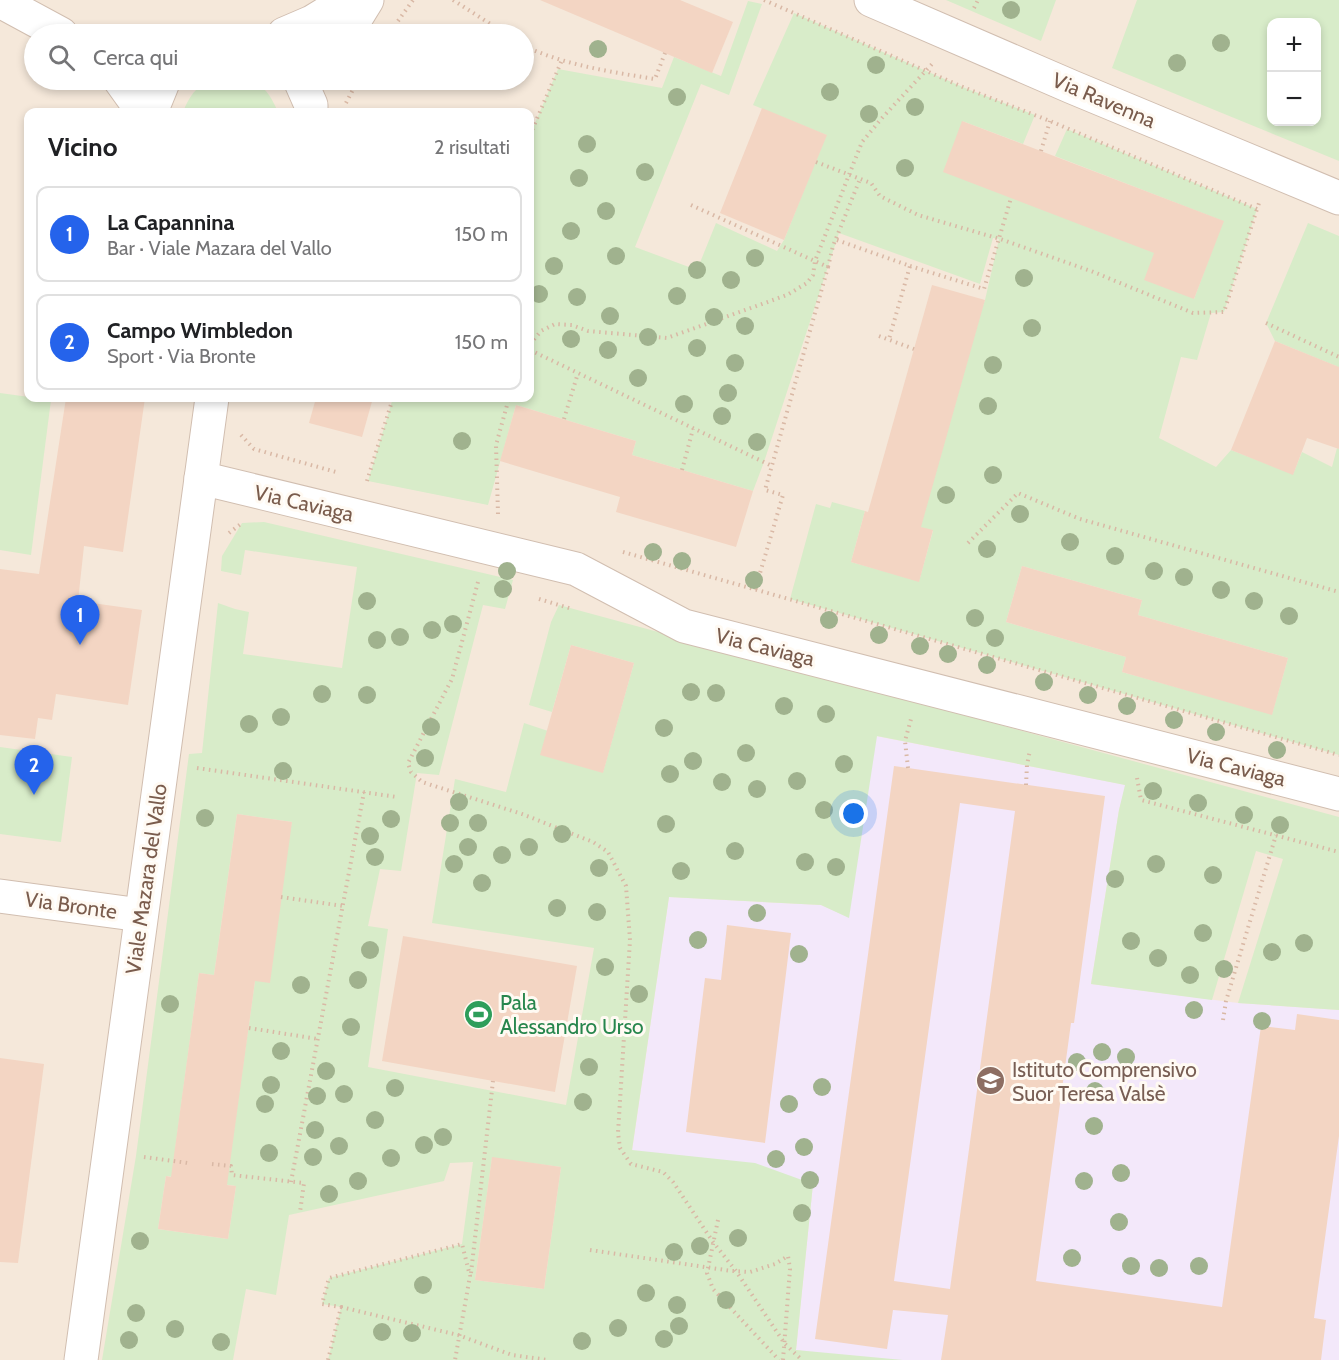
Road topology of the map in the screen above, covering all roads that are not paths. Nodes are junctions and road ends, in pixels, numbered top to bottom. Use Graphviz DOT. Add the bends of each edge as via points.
graph roads {
  1 [pos="348,0"];
  2 [pos="367,0"];
  3 [pos="871,0"];
  4 [pos="0,1"];
  5 [pos="43,24"];
  6 [pos="307,24"];
  7 [pos="352,24"];
  8 [pos="127,90"];
  9 [pos="160,90"];
  10 [pos="140,108"];
  11 [pos="153,108"];
  12 [pos="1339,198"];
  13 [pos="211,402"];
  14 [pos="201,478"];
  15 [pos="1339,794"];
  16 [pos="0,896"];
  17 [pos="141,915"];
  18 [pos="81,1360"];
  1 -- 6 [label="street"];
  2 -- 7 [label="street"];
  3 -- 12 [label="street, Via Ravenna"];
  4 -- 5 [label="street"];
  8 -- 10 [label="street"];
  9 -- 11 [label="street"];
  13 -- 14 [label="street, Viale Mazara del Vallo"];
  14 -- 15 [label="street, Via Caviaga" via="576,569 684,626"];
  14 -- 17 [label="street, Viale Mazara del Vallo"];
  16 -- 17 [label="street, Via Bronte"];
  17 -- 18 [label="street, Viale Mazara del Vallo"];
}
